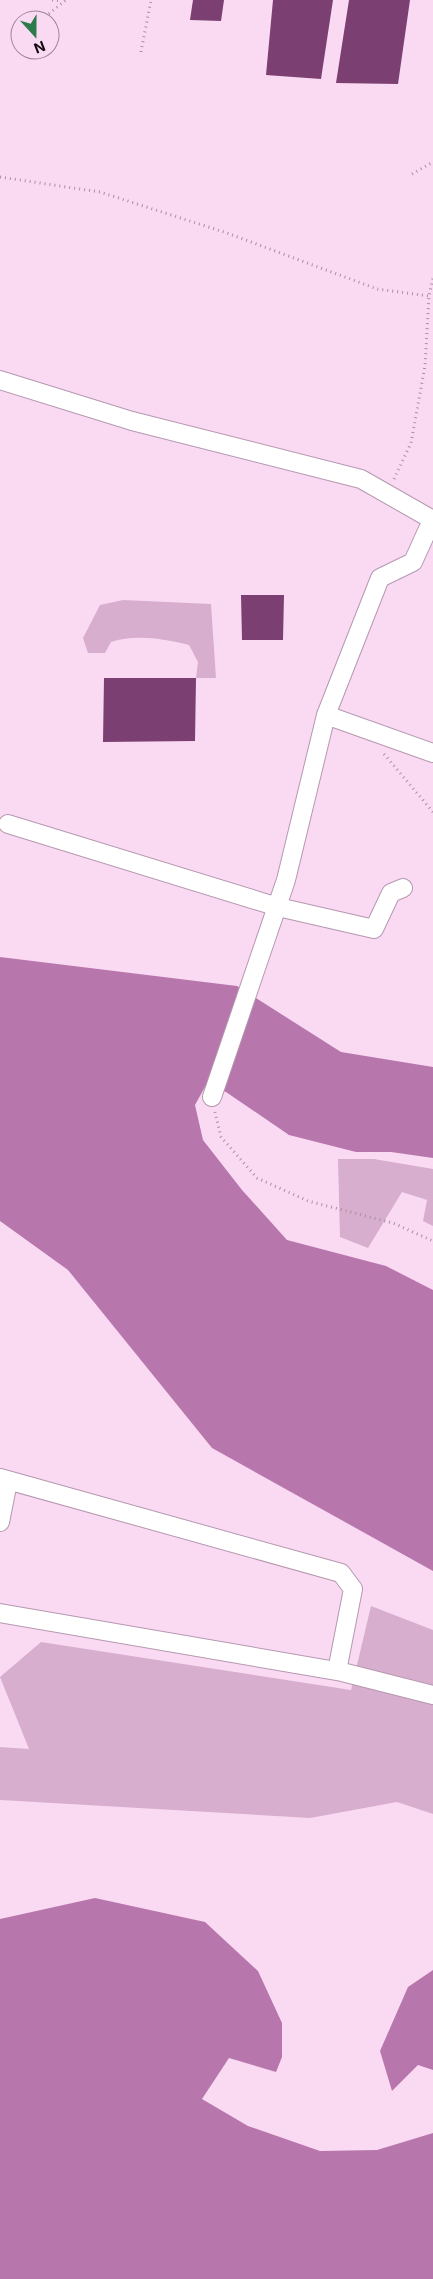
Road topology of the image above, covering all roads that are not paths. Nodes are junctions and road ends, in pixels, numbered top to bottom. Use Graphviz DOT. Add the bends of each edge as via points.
graph roads {
  1 [pos="0,380"];
  2 [pos="433,520"];
  3 [pos="326,715"];
  4 [pos="433,753"];
  5 [pos="3,823"];
  6 [pos="403,888"];
  7 [pos="278,907"];
  8 [pos="212,1097"];
  9 [pos="4,1480"];
  10 [pos="0,1522"];
  11 [pos="0,1613"];
  12 [pos="338,1671"];
  13 [pos="433,1696"];
  1 -- 2 [label="street" via="132,421 360,480"];
  2 -- 3 [label="street" via="413,562 380,578"];
  3 -- 4 [label="street"];
  3 -- 7 [label="street"];
  5 -- 7 [label="street"];
  6 -- 7 [label="street" via="391,893 374,929"];
  7 -- 8 [label="street"];
  9 -- 10 [label="street"];
  9 -- 12 [label="street" via="341,1573 353,1589"];
  11 -- 12 [label="street"];
  12 -- 13 [label="street"];
}
